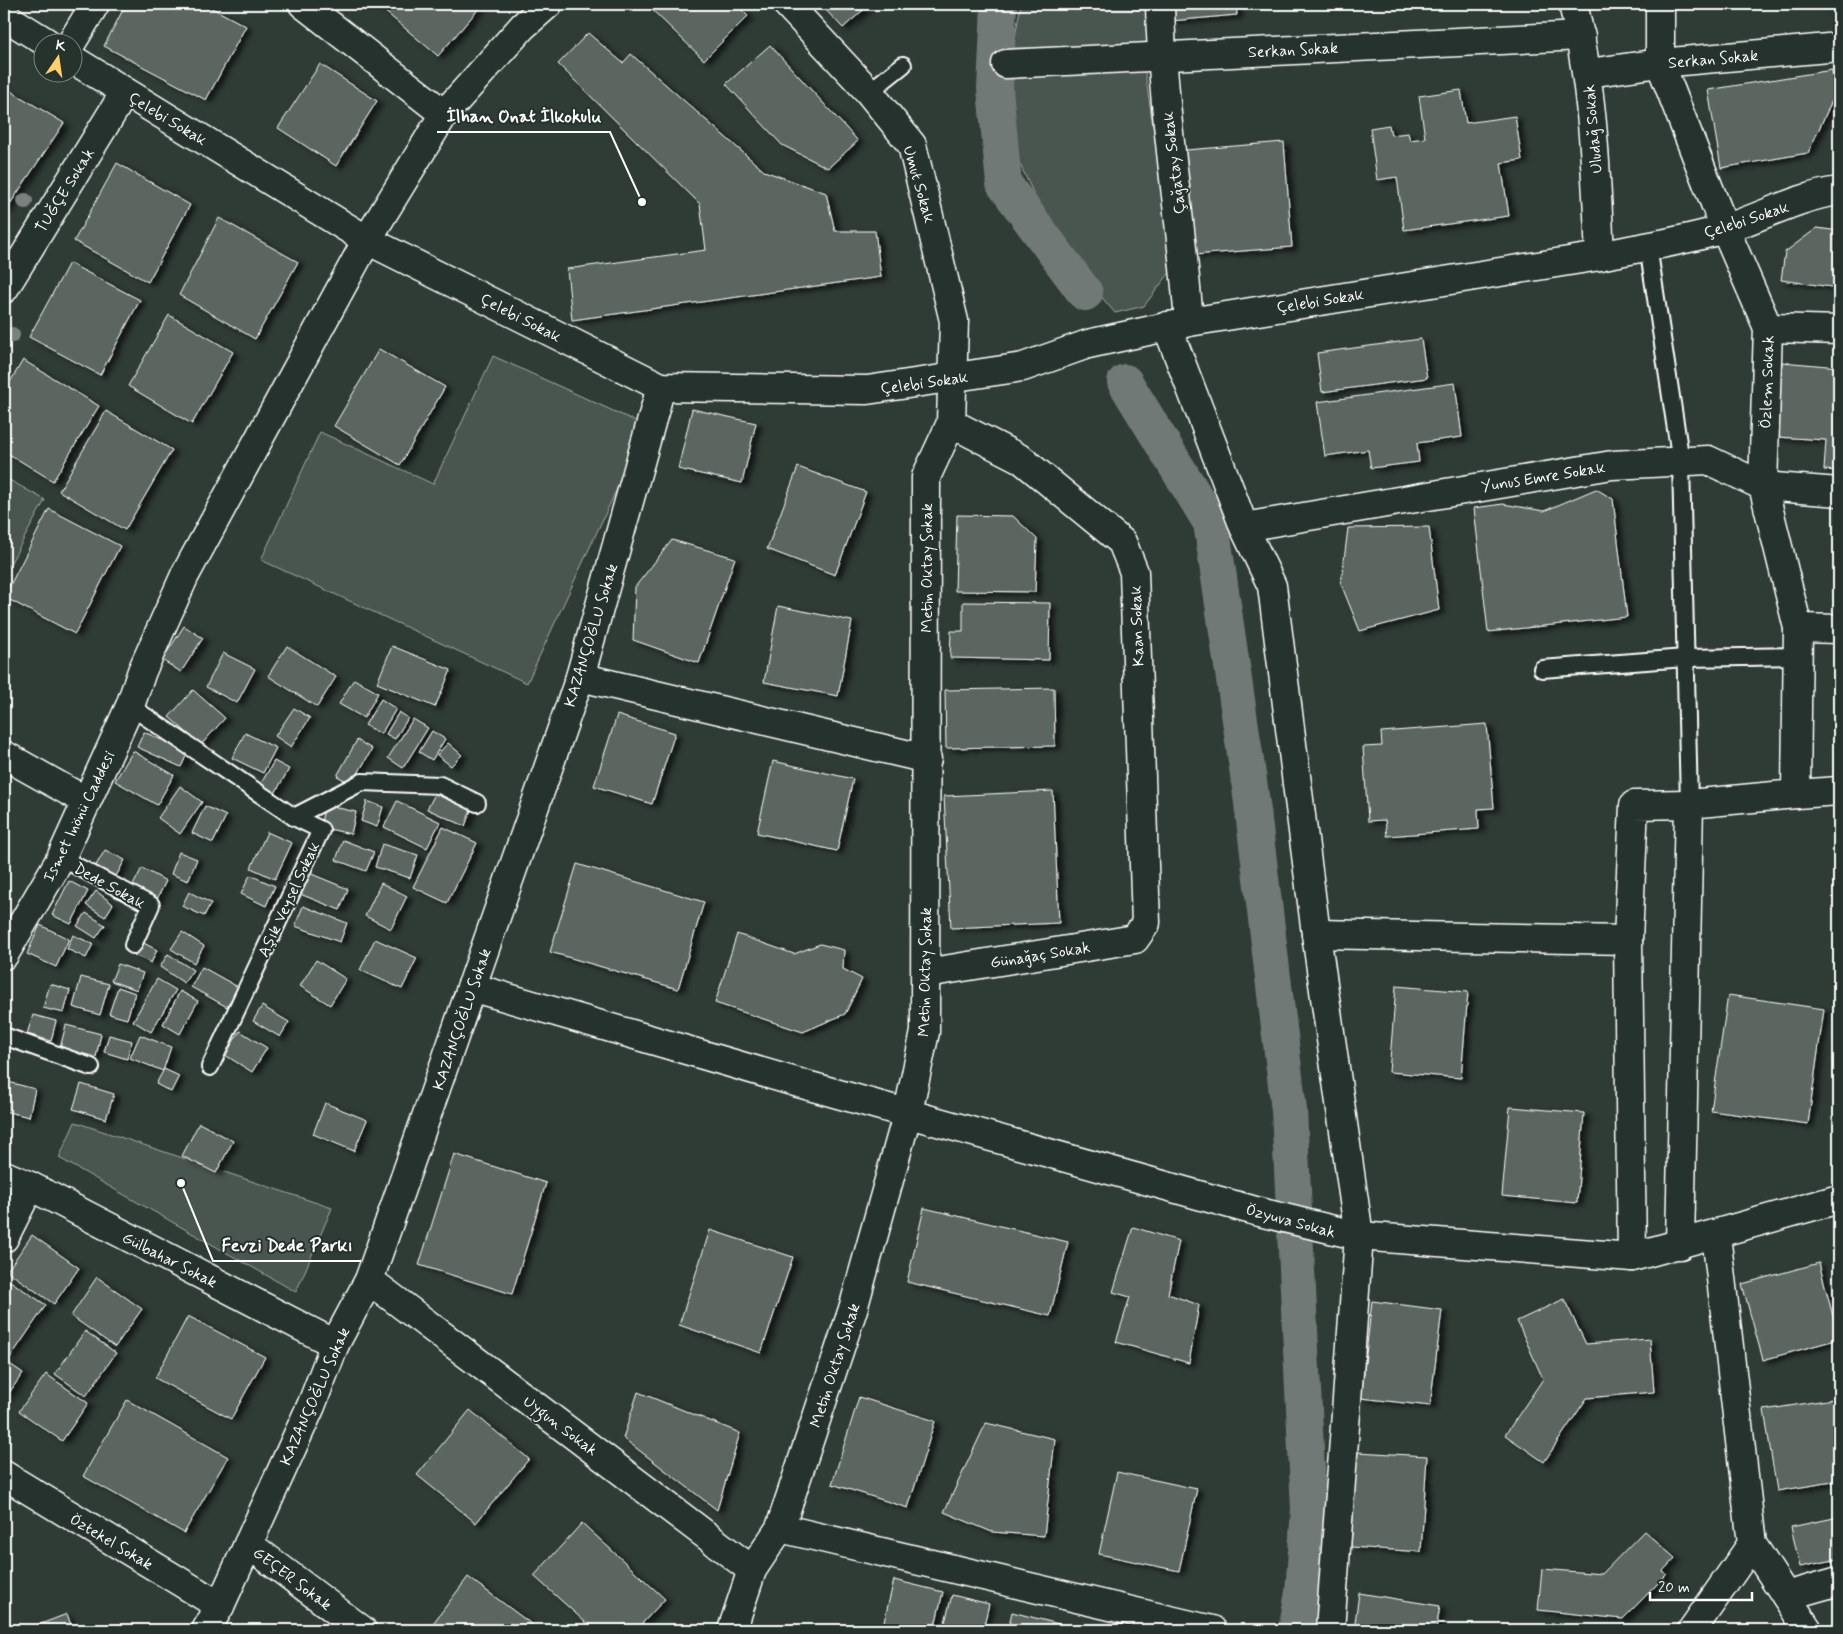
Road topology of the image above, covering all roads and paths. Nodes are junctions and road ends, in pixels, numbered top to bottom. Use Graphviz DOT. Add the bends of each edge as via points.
graph roads {
  1 [pos="95,4"];
  2 [pos="303,4"];
  3 [pos="548,4"];
  4 [pos="787,4"];
  5 [pos="1160,4"];
  6 [pos="1573,4"];
  7 [pos="1660,4"];
  8 [pos="4,16"];
  9 [pos="78,32"];
  10 [pos="32,33"];
  11 [pos="1581,36"];
  12 [pos="1839,47"];
  13 [pos="1161,55"];
  14 [pos="1660,63"];
  15 [pos="1006,64"];
  16 [pos="82,65"];
  17 [pos="903,65"];
  18 [pos="1588,72"];
  19 [pos="125,92"];
  20 [pos="869,92"];
  21 [pos="444,114"];
  22 [pos="1839,191"];
  23 [pos="1725,229"];
  24 [pos="367,240"];
  25 [pos="1648,246"];
  26 [pos="1600,256"];
  27 [pos="4,289"];
  28 [pos="1178,324"];
  29 [pos="1768,328"];
  30 [pos="1839,330"];
  31 [pos="951,378"];
  32 [pos="661,387"];
  33 [pos="951,423"];
  34 [pos="1681,462"];
  35 [pos="1763,486"];
  36 [pos="1839,492"];
  37 [pos="1244,527"];
  38 [pos="1798,628"];
  39 [pos="1839,629"];
  40 [pos="1798,656"];
  41 [pos="1685,658"];
  42 [pos="1542,669"];
  43 [pos="580,677"];
  44 [pos="130,706"];
  45 [pos="4,755"];
  46 [pos="927,759"];
  47 [pos="1839,791"];
  48 [pos="1796,794"];
  49 [pos="86,801"];
  50 [pos="477,803"];
  51 [pos="1688,804"];
  52 [pos="294,817"];
  53 [pos="61,858"];
  54 [pos="1146,922"];
  55 [pos="1316,934"];
  56 [pos="1628,940"];
  57 [pos="133,945"];
  58 [pos="4,955"];
  59 [pos="926,973"];
  60 [pos="471,987"];
  61 [pos="4,1036"];
  62 [pos="92,1067"];
  63 [pos="210,1067"];
  64 [pos="908,1112"];
  65 [pos="4,1175"];
  66 [pos="30,1186"];
  67 [pos="1839,1199"];
  68 [pos="1716,1235"];
  69 [pos="1359,1236"];
  70 [pos="4,1238"];
  71 [pos="1680,1245"];
  72 [pos="1632,1257"];
  73 [pos="369,1280"];
  74 [pos="335,1344"];
  75 [pos="4,1475"];
  76 [pos="780,1528"];
  77 [pos="248,1544"];
  78 [pos="1752,1544"];
  79 [pos="752,1570"];
  80 [pos="1839,1581"];
  81 [pos="1786,1596"];
  82 [pos="220,1606"];
  83 [pos="206,1630"];
  84 [pos="362,1630"];
  85 [pos="732,1630"];
  86 [pos="1212,1630"];
  87 [pos="1330,1630"];
  88 [pos="1692,1630"];
  89 [pos="1808,1630"];
  1 -- 9 [label="street"];
  2 -- 21 [label="street"];
  3 -- 21 [label="street, Ismet Inönü Caddesi" via="523,26"];
  4 -- 20 [label="street, Umut Sokak"];
  5 -- 13 [label="street, Çağatay Sokak"];
  6 -- 11 [label="street, Uludağ Sokak"];
  7 -- 14 [label="street"];
  8 -- 10 [label="street"];
  11 -- 13 [label="street, Serkan Sokak"];
  11 -- 18 [label="street, Uludağ Sokak"];
  12 -- 14 [label="street, Serkan Sokak"];
  13 -- 15 [label="street, Serkan Sokak"];
  13 -- 28 [label="street, Çağatay Sokak" via="1184,255"];
  14 -- 18 [label="street, Serkan Sokak"];
  14 -- 23 [label="street, Özlem Sokak"];
  16 -- 19 [label="street, Çelebi Sokak"];
  17 -- 20 [label="lane"];
  18 -- 26 [label="street, Uludağ Sokak"];
  19 -- 24 [label="street, Çelebi Sokak"];
  19 -- 27 [label="street, TUĞÇE Sokak"];
  20 -- 31 [label="street, Umut Sokak" via="912,146 954,321"];
  21 -- 24 [label="street, Ismet Inönü Caddesi"];
  22 -- 23 [label="street, Çelebi Sokak" via="1819,194"];
  23 -- 25 [label="street, Çelebi Sokak"];
  23 -- 29 [label="street, Özlem Sokak"];
  24 -- 32 [label="street, Çelebi Sokak"];
  24 -- 44 [label="street, Ismet Inönü Caddesi" via="185,575"];
  25 -- 26 [label="street, Çelebi Sokak"];
  25 -- 34 [label="lane"];
  26 -- 28 [label="street, Çelebi Sokak"];
  28 -- 31 [label="street, Çelebi Sokak" via="1088,344 1023,367"];
  28 -- 37 [label="street, Çağatay Sokak"];
  29 -- 30 [label="street"];
  29 -- 35 [label="street, Özlem Sokak"];
  31 -- 32 [label="street, Çelebi Sokak" via="867,390"];
  31 -- 33 [label="street, Metin Oktay Sokak"];
  32 -- 43 [label="street, KAZANÇOĞLU Sokak"];
  33 -- 46 [label="street, Metin Oktay Sokak" via="926,477"];
  33 -- 54 [label="street, Kaan Sokak" via="1021,459 1122,542 1134,572"];
  34 -- 35 [label="street, Yunus Emre Sokak" via="1708,460"];
  34 -- 37 [label="street, Yunus Emre Sokak" via="1612,465"];
  34 -- 41 [label="lane"];
  35 -- 36 [label="street, Yunus Emre Sokak"];
  35 -- 38 [label="street, Özlem Sokak"];
  37 -- 55 [label="street, Çağatay Sokak" via="1272,586"];
  38 -- 39 [label="street"];
  38 -- 40 [label="street, Özlem Sokak"];
  40 -- 41 [label="lane"];
  40 -- 48 [label="street, Özlem Sokak"];
  41 -- 42 [label="lane"];
  41 -- 51 [label="lane"];
  43 -- 46 [label="street"];
  43 -- 60 [label="street, KAZANÇOĞLU Sokak"];
  44 -- 49 [label="street, Ismet Inönü Caddesi"];
  44 -- 52 [label="lane, Aşık Veysel Sokak"];
  45 -- 49 [label="street"];
  46 -- 59 [label="street, Metin Oktay Sokak"];
  47 -- 48 [label="street"];
  48 -- 51 [label="street"];
  49 -- 53 [label="street, Ismet Inönü Caddesi"];
  50 -- 52 [label="lane" via="440,785 362,782"];
  51 -- 56 [label="street" via="1634,805"];
  51 -- 71 [label="street"];
  52 -- 63 [label="lane, Aşık Veysel Sokak" via="321,830"];
  53 -- 57 [label="lane, Dede Sokak" via="151,905"];
  53 -- 58 [label="street, Ismet Inönü Caddesi"];
  54 -- 59 [label="street, Günağaç Sokak" via="1135,939"];
  55 -- 56 [label="street"];
  55 -- 69 [label="street, Çağatay Sokak"];
  56 -- 72 [label="street"];
  59 -- 64 [label="street, Metin Oktay Sokak" via="925,1032"];
  60 -- 64 [label="street, Özyuva Sokak"];
  60 -- 73 [label="street, KAZANÇOĞLU Sokak"];
  61 -- 62 [label="lane"];
  64 -- 69 [label="street, Özyuva Sokak" via="1325,1230"];
  64 -- 76 [label="street, Metin Oktay Sokak" via="853,1309"];
  65 -- 66 [label="street, Gülbahar Sokak"];
  66 -- 70 [label="street"];
  66 -- 74 [label="street, Gülbahar Sokak"];
  67 -- 68 [label="street, Özyuva Sokak"];
  68 -- 71 [label="street, Özyuva Sokak"];
  68 -- 78 [label="street"];
  69 -- 72 [label="street, Özyuva Sokak"];
  69 -- 87 [label="street, Çağatay Sokak"];
  71 -- 72 [label="street, Özyuva Sokak"];
  73 -- 74 [label="street, KAZANÇOĞLU Sokak"];
  73 -- 79 [label="street, Uygun Sokak"];
  74 -- 77 [label="street, KAZANÇOĞLU Sokak" via="311,1406"];
  75 -- 82 [label="street, Öztekel Sokak"];
  76 -- 79 [label="street, Metin Oktay Sokak"];
  76 -- 86 [label="street"];
  77 -- 82 [label="street, KAZANÇOĞLU Sokak"];
  77 -- 84 [label="street, GEÇER Sokak"];
  78 -- 81 [label="street"];
  78 -- 88 [label="street"];
  79 -- 85 [label="street, Metin Oktay Sokak"];
  80 -- 81 [label="street"];
  81 -- 89 [label="street"];
  82 -- 83 [label="street, KAZANÇOĞLU Sokak"];
}
